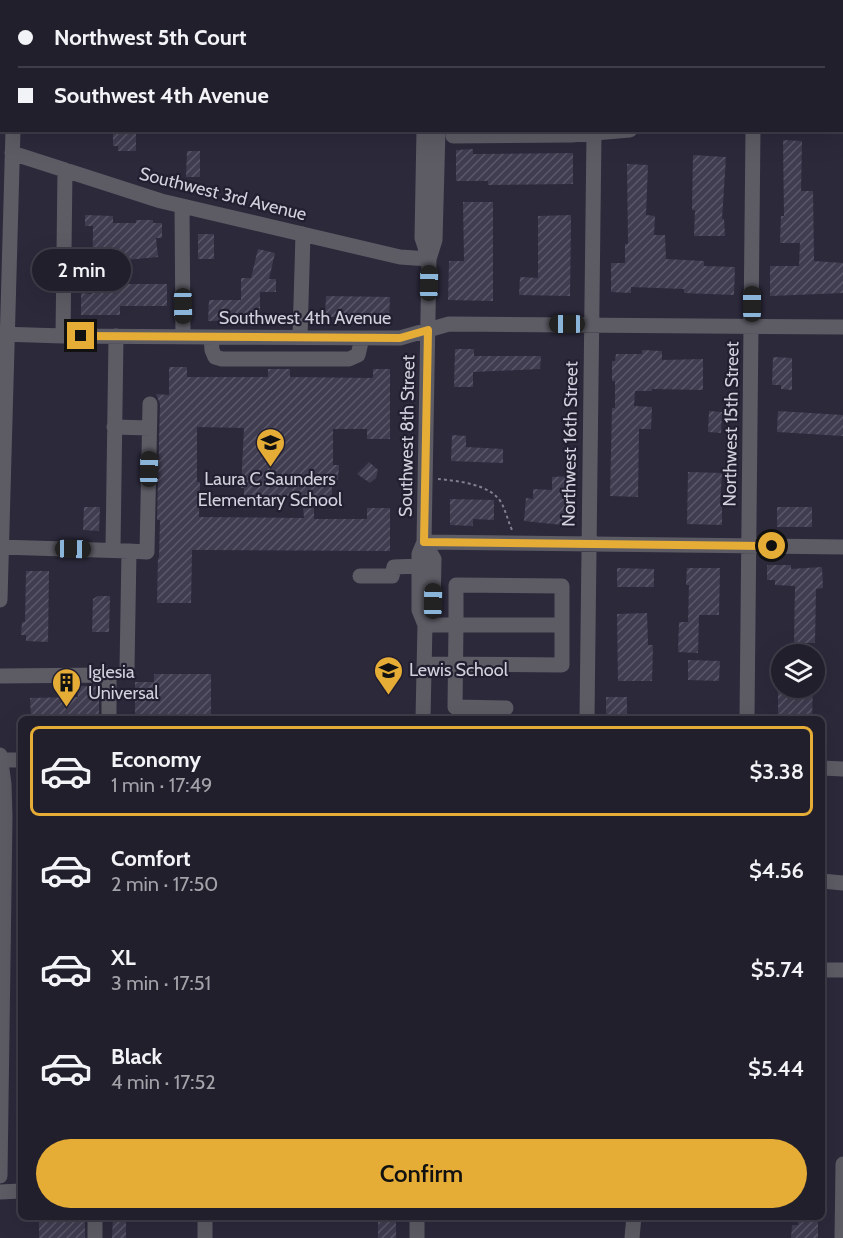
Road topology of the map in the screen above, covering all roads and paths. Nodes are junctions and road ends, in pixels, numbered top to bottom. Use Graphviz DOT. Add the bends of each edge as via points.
graph roads {
  1 [pos="13,132"];
  2 [pos="424,132"];
  3 [pos="438,132"];
  4 [pos="612,132"];
  5 [pos="753,132"];
  6 [pos="594,134"];
  7 [pos="453,136"];
  8 [pos="12,153"];
  9 [pos="65,170"];
  10 [pos="182,206"];
  11 [pos="6,221"];
  12 [pos="303,234"];
  13 [pos="429,259"];
  14 [pos="591,324"];
  15 [pos="752,326"];
  16 [pos="843,327"];
  17 [pos="428,330"];
  18 [pos="4,334"];
  19 [pos="63,336"];
  20 [pos="116,336"];
  21 [pos="183,337"];
  22 [pos="211,337"];
  23 [pos="300,337"];
  24 [pos="362,338"];
  25 [pos="150,404"];
  26 [pos="114,427"];
  27 [pos="149,428"];
  28 [pos="425,478"];
  29 [pos="424,542"];
  30 [pos="520,543"];
  31 [pos="589,544"];
  32 [pos="748,546"];
  33 [pos="843,547"];
  34 [pos="0,548"];
  35 [pos="113,549"];
  36 [pos="129,551"];
  37 [pos="420,566"];
  38 [pos="360,576"];
  39 [pos="0,600"];
  40 [pos="424,625"];
  41 [pos="456,625"];
  42 [pos="562,625"];
  43 [pos="424,664"];
  44 [pos="456,664"];
  45 [pos="127,669"];
  46 [pos="0,676"];
  47 [pos="506,708"];
  48 [pos="109,716"];
  49 [pos="423,716"];
  50 [pos="587,716"];
  51 [pos="747,716"];
  52 [pos="0,755"];
  53 [pos="0,760"];
  54 [pos="18,760"];
  55 [pos="825,768"];
  56 [pos="843,769"];
  57 [pos="825,881"];
  58 [pos="843,883"];
  59 [pos="2,905"];
  60 [pos="825,970"];
  61 [pos="843,970"];
  62 [pos="1,1047"];
  63 [pos="843,1164"];
  64 [pos="0,1176"];
  65 [pos="18,1191"];
  66 [pos="0,1192"];
  67 [pos="843,1196"];
  68 [pos="95,1220"];
  69 [pos="205,1220"];
  70 [pos="417,1220"];
  71 [pos="634,1220"];
  72 [pos="95,1238"];
  73 [pos="205,1238"];
  74 [pos="417,1238"];
  75 [pos="632,1238"];
  76 [pos="842,1238"];
  1 -- 8 [label="street"];
  2 -- 13 [label="street" via="422,238"];
  3 -- 13 [label="street" via="435,240"];
  4 -- 6 [label="street"];
  5 -- 15 [label="street, Northwest 15th Street"];
  6 -- 7 [label="street"];
  6 -- 14 [label="street, Northwest 16th Street"];
  8 -- 9 [label="street, Southwest 3rd Avenue"];
  8 -- 11 [label="street"];
  9 -- 10 [label="street, Southwest 3rd Avenue"];
  9 -- 19 [label="street"];
  10 -- 12 [label="street, Southwest 3rd Avenue"];
  10 -- 21 [label="street"];
  11 -- 18 [label="street"];
  12 -- 13 [label="street, Southwest 3rd Avenue" via="400,257"];
  12 -- 23 [label="street"];
  13 -- 17 [label="street, Southwest 8th Street"];
  14 -- 15 [label="street, Southwest 4th Avenue"];
  14 -- 17 [label="street, Southwest 4th Avenue" via="449,324"];
  14 -- 31 [label="street, Northwest 16th Street"];
  15 -- 16 [label="street, Southwest 4th Avenue"];
  15 -- 32 [label="street, Northwest 15th Street"];
  17 -- 24 [label="street, Southwest 4th Avenue" via="400,338"];
  17 -- 28 [label="street, Southwest 8th Street"];
  18 -- 19 [label="street, Southwest 4th Avenue"];
  18 -- 34 [label="street"];
  19 -- 20 [label="street, Southwest 4th Avenue"];
  20 -- 21 [label="street, Southwest 4th Avenue"];
  20 -- 26 [label="street"];
  21 -- 22 [label="street, Southwest 4th Avenue"];
  22 -- 23 [label="street, Southwest 4th Avenue"];
  22 -- 24 [label="street" via="215,357 222,359 349,359 358,355"];
  23 -- 24 [label="street, Southwest 4th Avenue"];
  25 -- 27 [label="street"];
  26 -- 27 [label="street"];
  26 -- 35 [label="street"];
  27 -- 36 [label="street" via="147,552"];
  28 -- 29 [label="street, Southwest 8th Street"];
  28 -- 30 [label="path" via="475,486 496,495"];
  29 -- 30 [label="street"];
  29 -- 37 [label="street, Southwest 8th Street"];
  29 -- 40 [label="street, Southwest 8th Street" via="434,560 433,606"];
  30 -- 31 [label="street"];
  31 -- 32 [label="street"];
  31 -- 50 [label="street, Northwest 16th Street"];
  32 -- 33 [label="street"];
  32 -- 51 [label="street, Northwest 15th Street"];
  34 -- 35 [label="street"];
  34 -- 39 [label="street"];
  35 -- 36 [label="street"];
  36 -- 45 [label="street"];
  37 -- 38 [label="street" via="394,567 392,576"];
  37 -- 40 [label="street, Southwest 8th Street" via="419,610"];
  40 -- 41 [label="street"];
  40 -- 43 [label="street, Southwest 8th Street"];
  41 -- 42 [label="street"];
  41 -- 42 [label="street" via="456,585 468,585 562,586"];
  41 -- 44 [label="street"];
  42 -- 44 [label="street" via="562,665"];
  43 -- 44 [label="street"];
  43 -- 49 [label="street, Southwest 8th Street"];
  44 -- 47 [label="street" via="455,707"];
  46 -- 48 [label="street" via="109,675"];
  52 -- 53 [label="street"];
  53 -- 54 [label="street"];
  53 -- 59 [label="street" via="5,817"];
  55 -- 56 [label="street"];
  57 -- 58 [label="street"];
  59 -- 62 [label="street"];
  60 -- 61 [label="street"];
  62 -- 64 [label="street"];
  63 -- 67 [label="street"];
  65 -- 66 [label="street"];
  67 -- 76 [label="street"];
  68 -- 72 [label="street"];
  69 -- 73 [label="street"];
  70 -- 74 [label="street"];
  71 -- 75 [label="street"];
}
